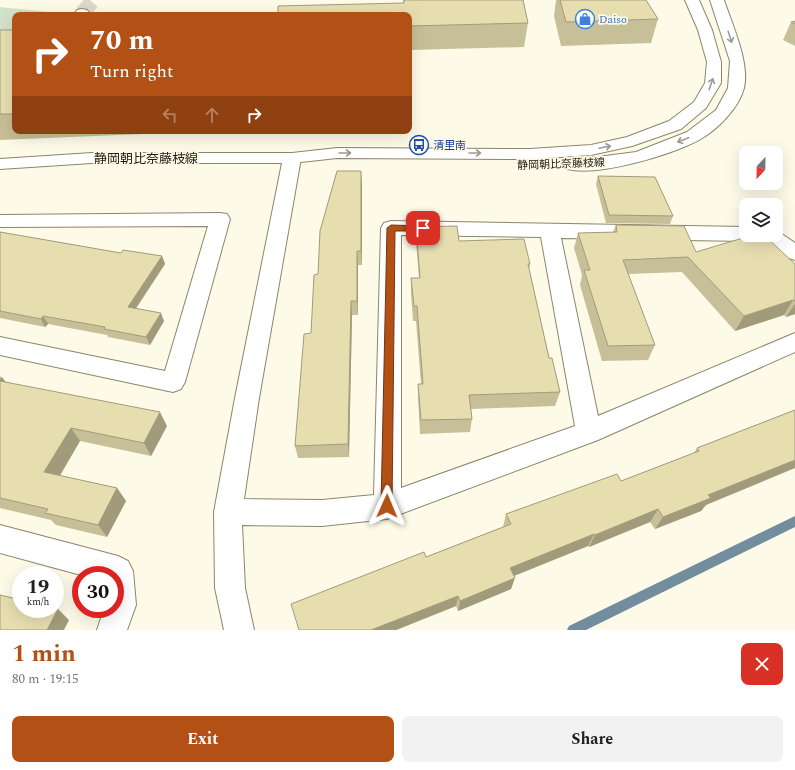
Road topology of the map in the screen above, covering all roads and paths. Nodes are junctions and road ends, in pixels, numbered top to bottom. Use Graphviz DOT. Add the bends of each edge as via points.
graph roads {
  1 [pos="692,0"];
  2 [pos="717,0"];
  3 [pos="292,158"];
  4 [pos="0,164"];
  5 [pos="0,221"];
  6 [pos="550,231"];
  7 [pos="739,234"];
  8 [pos="780,242"];
  9 [pos="795,253"];
  10 [pos="795,342"];
  11 [pos="0,346"];
  12 [pos="589,432"];
  13 [pos="387,506"];
  14 [pos="228,512"];
  15 [pos="0,539"];
  16 [pos="112,630"];
  17 [pos="240,630"];
  3 -- 1 [label="street, 静岡朝比奈藤枝線, one-way" via="337,153 530,154 591,150 632,142 675,125 700,104 713,83 714,62 705,30"];
  2 -- 3 [label="street, 静岡朝比奈藤枝線, one-way" via="737,61 736,88 723,113 694,136 640,157 596,164 506,166 326,164"];
  3 -- 4 [label="street, 静岡朝比奈藤枝線" via="92,158"];
  3 -- 14 [label="street"];
  5 -- 11 [label="street" via="220,219 173,382"];
  6 -- 7 [label="street"];
  6 -- 12 [label="street"];
  6 -- 13 [label="street" via="391,228"];
  8 -- 9 [label="street"];
  10 -- 12 [label="street"];
  12 -- 13 [label="street"];
  13 -- 14 [label="street" via="322,513"];
  14 -- 17 [label="street" via="230,588"];
  15 -- 16 [label="street" via="118,570 121,605"];
}
